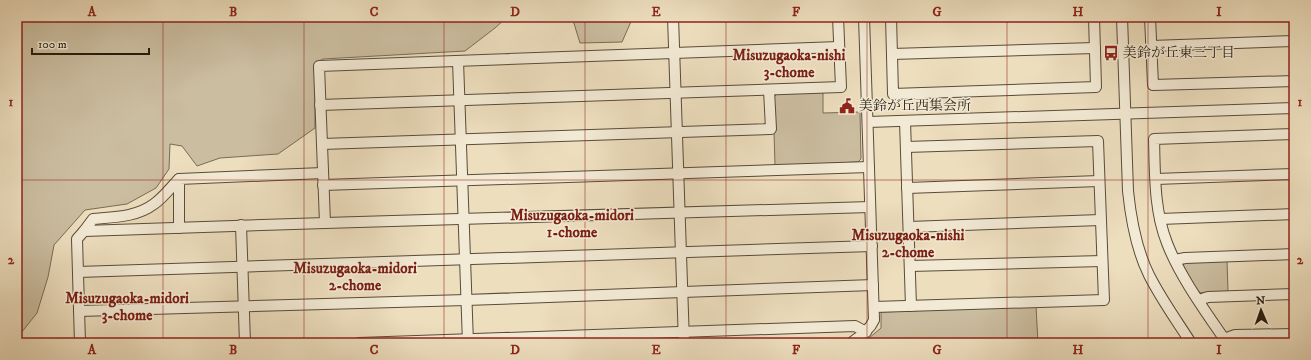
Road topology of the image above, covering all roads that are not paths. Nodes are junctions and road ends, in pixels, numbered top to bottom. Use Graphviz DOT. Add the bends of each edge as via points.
graph roads {
  1 [pos="673,17"];
  2 [pos="838,17"];
  3 [pos="864,17"];
  4 [pos="890,17"];
  5 [pos="1094,17"];
  6 [pos="1122,17"];
  7 [pos="1150,17"];
  8 [pos="1294,41"];
  9 [pos="1151,46"];
  10 [pos="839,47"];
  11 [pos="1095,48"];
  12 [pos="675,54"];
  13 [pos="892,54"];
  14 [pos="458,61"];
  15 [pos="1294,81"];
  16 [pos="769,90"];
  17 [pos="676,93"];
  18 [pos="459,100"];
  19 [pos="320,105"];
  20 [pos="1294,108"];
  21 [pos="1125,113"];
  22 [pos="905,121"];
  23 [pos="868,122"];
  24 [pos="677,133"];
  25 [pos="1294,134"];
  26 [pos="461,139"];
  27 [pos="322,144"];
  28 [pos="906,147"];
  29 [pos="869,167"];
  30 [pos="323,173"];
  31 [pos="678,174"];
  32 [pos="1294,174"];
  33 [pos="178,179"];
  34 [pos="1156,179"];
  35 [pos="463,180"];
  36 [pos="1099,180"];
  37 [pos="323,185"];
  38 [pos="907,188"];
  39 [pos="870,206"];
  40 [pos="679,213"];
  41 [pos="1294,214"];
  42 [pos="464,219"];
  43 [pos="1160,219"];
  44 [pos="1100,220"];
  45 [pos="325,223"];
  46 [pos="241,225"];
  47 [pos="909,227"];
  48 [pos="180,228"];
  49 [pos="84,231"];
  50 [pos="872,246"];
  51 [pos="681,252"];
  52 [pos="1294,254"];
  53 [pos="465,260"];
  54 [pos="1176,260"];
  55 [pos="1102,261"];
  56 [pos="243,266"];
  57 [pos="910,266"];
  58 [pos="78,272"];
  59 [pos="873,285"];
  60 [pos="682,292"];
  61 [pos="1294,294"];
  62 [pos="466,300"];
  63 [pos="1199,300"];
  64 [pos="244,306"];
  65 [pos="911,306"];
  66 [pos="874,307"];
  67 [pos="79,311"];
  68 [pos="684,332"];
  69 [pos="866,332"];
  70 [pos="1294,334"];
  71 [pos="1225,341"];
  72 [pos="468,342"];
  73 [pos="80,343"];
  74 [pos="245,343"];
  75 [pos="359,343"];
  76 [pos="684,343"];
  77 [pos="851,343"];
  78 [pos="1191,343"];
  1 -- 12 [label="street"];
  2 -- 10 [label="street"];
  3 -- 23 [label="street"];
  4 -- 13 [label="street"];
  5 -- 11 [label="street"];
  6 -- 21 [label="street"];
  7 -- 9 [label="street"];
  8 -- 9 [label="street"];
  9 -- 15 [label="street" via="1153,85"];
  10 -- 12 [label="street"];
  10 -- 16 [label="street" via="841,88"];
  11 -- 13 [label="street"];
  11 -- 13 [label="street" via="1096,88 901,94 893,94"];
  12 -- 14 [label="street"];
  12 -- 17 [label="street"];
  14 -- 18 [label="street"];
  14 -- 19 [label="street" via="319,66"];
  16 -- 17 [label="street"];
  16 -- 24 [label="street" via="771,129"];
  17 -- 18 [label="street"];
  17 -- 24 [label="street"];
  18 -- 19 [label="street"];
  18 -- 26 [label="street"];
  19 -- 27 [label="street"];
  20 -- 21 [label="street"];
  21 -- 22 [label="street"];
  21 -- 78 [label="street" via="1128,191 1131,219 1138,245 1152,280"];
  22 -- 23 [label="street"];
  22 -- 28 [label="street"];
  23 -- 29 [label="street"];
  24 -- 26 [label="street"];
  24 -- 31 [label="street"];
  25 -- 34 [label="street" via="1154,139"];
  26 -- 27 [label="street"];
  26 -- 35 [label="street"];
  27 -- 30 [label="street"];
  28 -- 36 [label="street" via="1098,141"];
  28 -- 38 [label="street"];
  29 -- 31 [label="street"];
  29 -- 39 [label="street"];
  30 -- 33 [label="street"];
  30 -- 37 [label="street"];
  31 -- 35 [label="street"];
  31 -- 40 [label="street"];
  32 -- 34 [label="street"];
  33 -- 48 [label="street"];
  33 -- 49 [label="street" via="154,204 122,216 93,218"];
  34 -- 43 [label="street"];
  35 -- 37 [label="street"];
  35 -- 42 [label="street"];
  36 -- 38 [label="street"];
  36 -- 44 [label="street"];
  37 -- 45 [label="street"];
  38 -- 47 [label="street"];
  39 -- 40 [label="street"];
  39 -- 50 [label="street"];
  40 -- 42 [label="street"];
  40 -- 51 [label="street"];
  41 -- 43 [label="street"];
  42 -- 45 [label="street"];
  42 -- 53 [label="street"];
  43 -- 54 [label="street"];
  44 -- 47 [label="street"];
  44 -- 55 [label="street"];
  45 -- 46 [label="street"];
  46 -- 48 [label="street"];
  46 -- 56 [label="street"];
  47 -- 57 [label="street"];
  48 -- 49 [label="street"];
  49 -- 58 [label="street" via="77,239"];
  50 -- 51 [label="street"];
  50 -- 59 [label="street"];
  51 -- 53 [label="street"];
  51 -- 60 [label="street"];
  52 -- 54 [label="street"];
  53 -- 56 [label="street"];
  53 -- 62 [label="street"];
  54 -- 63 [label="street" via="1185,280"];
  55 -- 57 [label="street"];
  55 -- 65 [label="street" via="1104,300"];
  56 -- 58 [label="street"];
  56 -- 64 [label="street"];
  57 -- 65 [label="street"];
  58 -- 67 [label="street"];
  59 -- 60 [label="street"];
  59 -- 66 [label="street"];
  60 -- 62 [label="street"];
  60 -- 68 [label="street"];
  61 -- 63 [label="street" via="1208,297"];
  62 -- 64 [label="street"];
  62 -- 72 [label="street"];
  63 -- 71 [label="street"];
  64 -- 67 [label="street"];
  64 -- 74 [label="street"];
  65 -- 66 [label="street"];
  66 -- 69 [label="street" via="874,320"];
  67 -- 73 [label="street"];
  68 -- 69 [label="street" via="855,326"];
  68 -- 72 [label="street"];
  68 -- 76 [label="street"];
  69 -- 77 [label="street"];
  70 -- 71 [label="street" via="1235,335"];
  72 -- 75 [label="street"];
}
